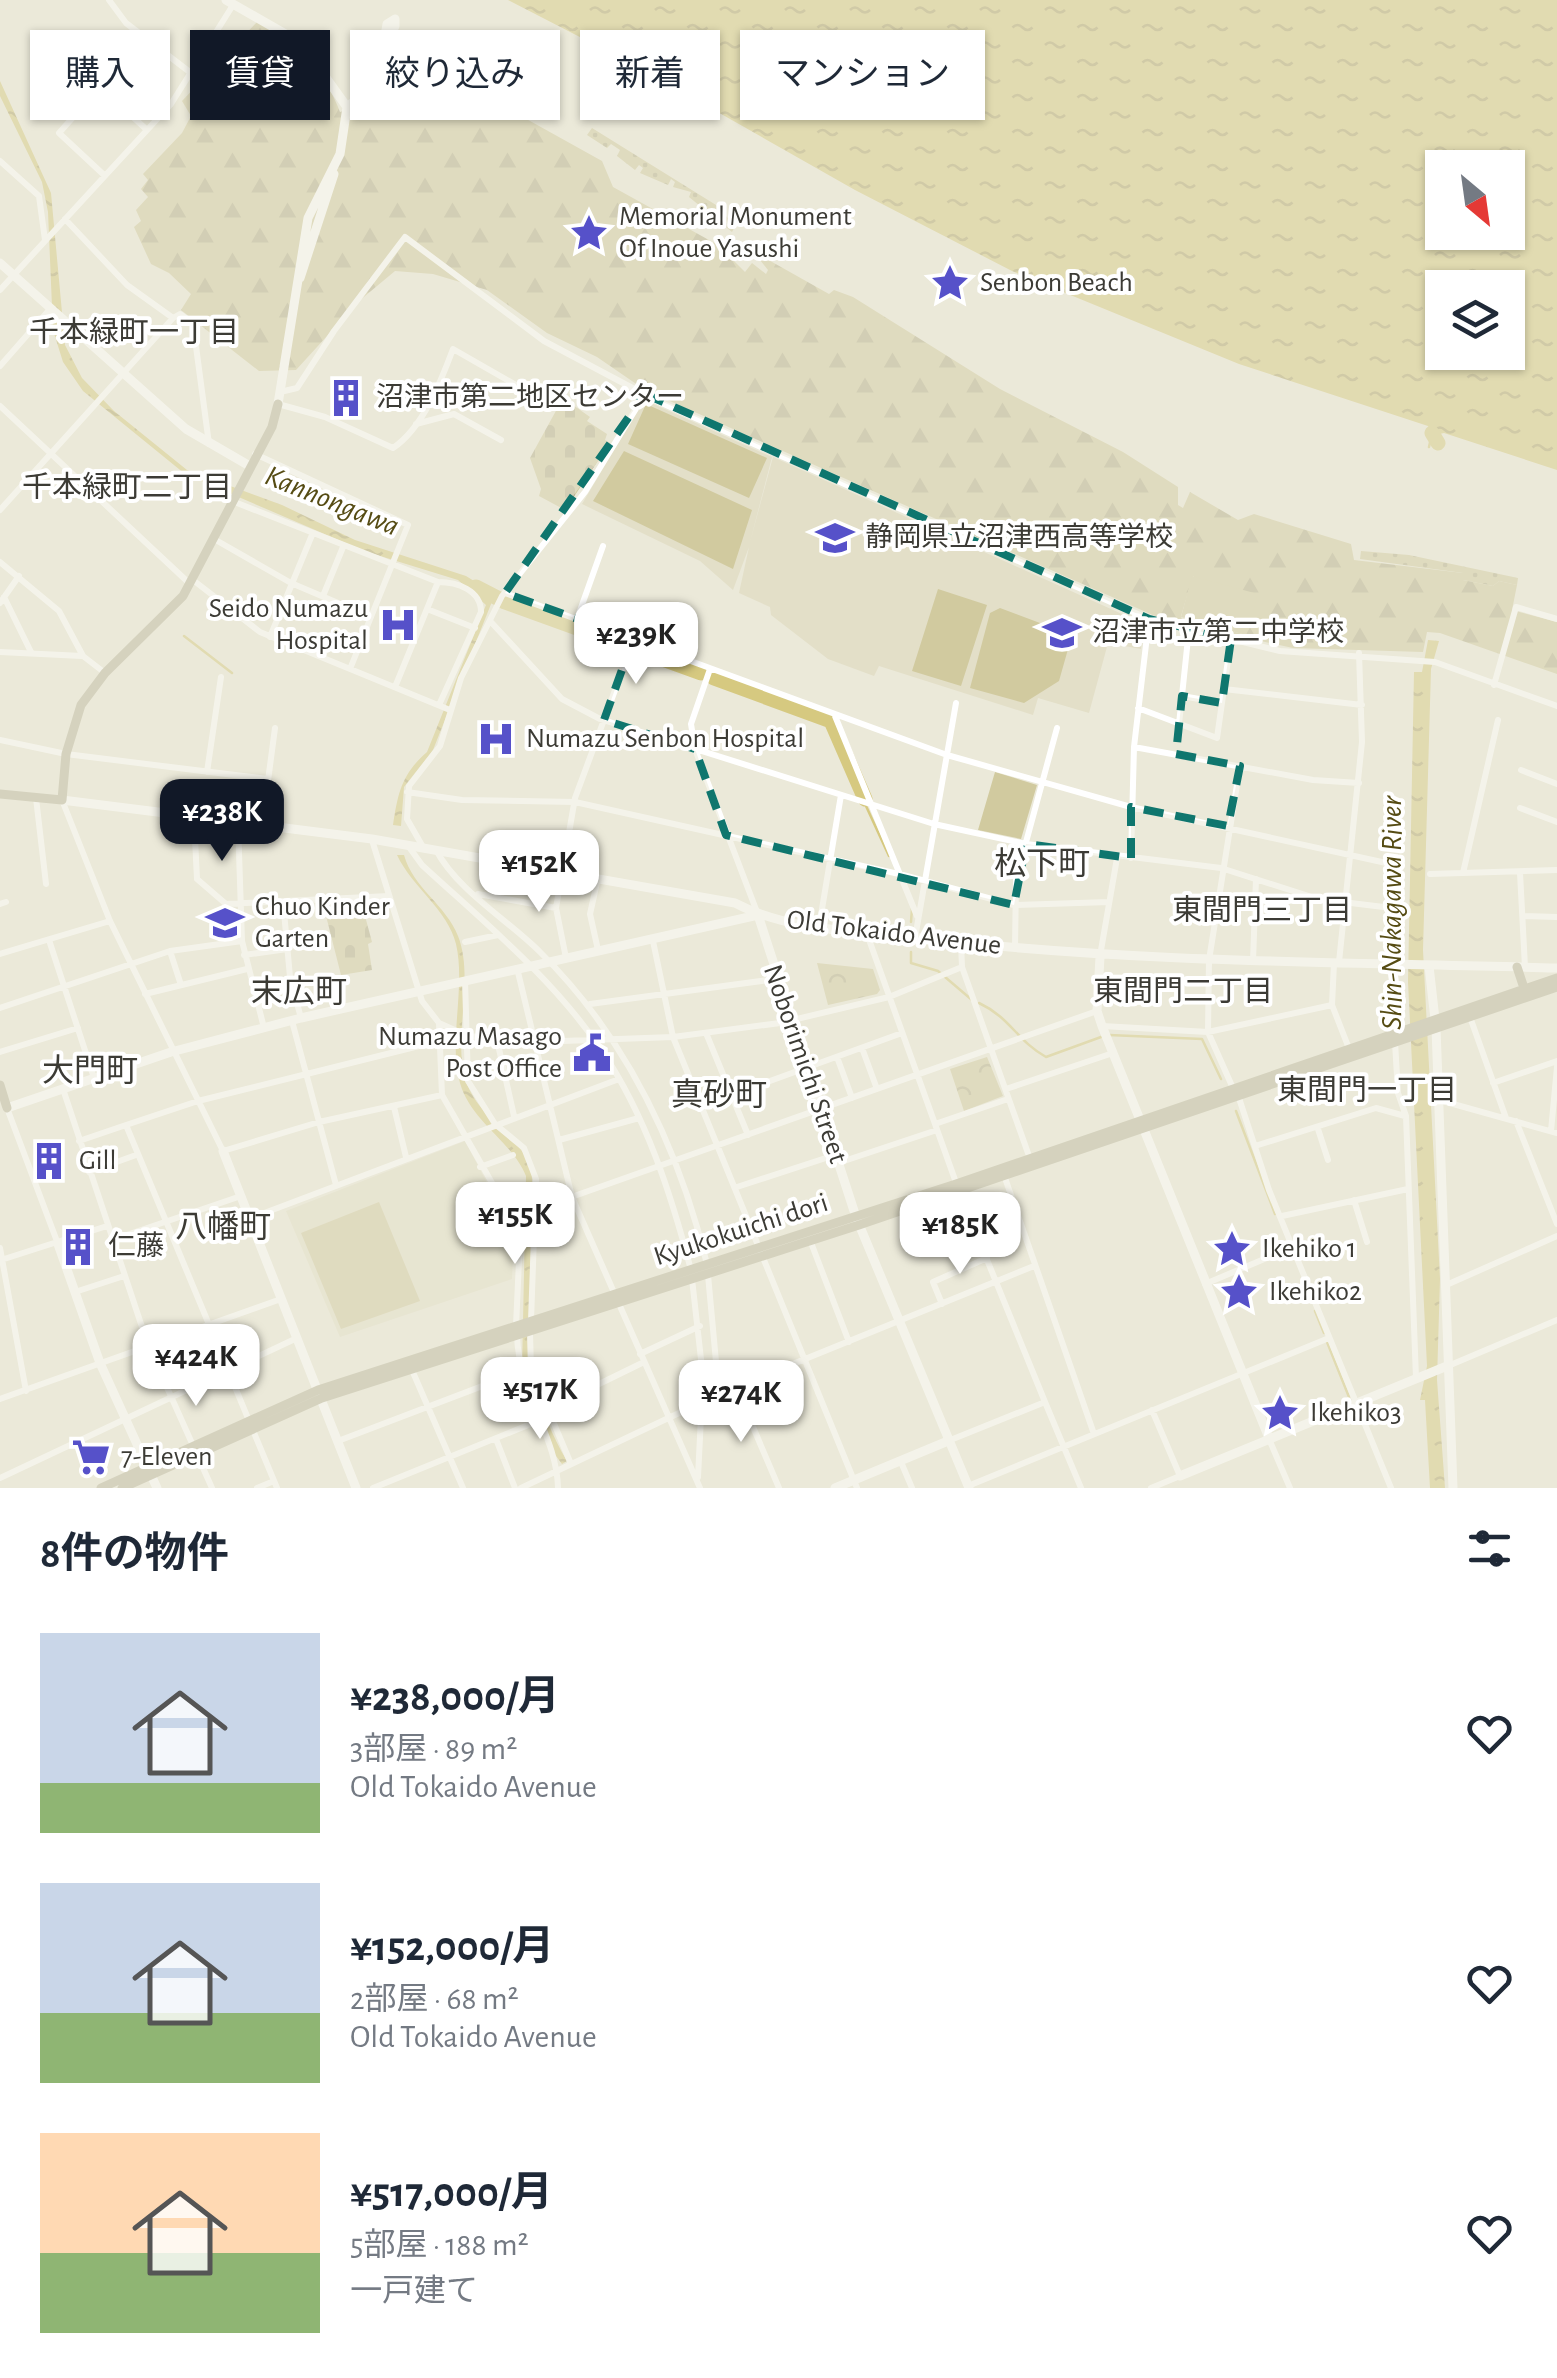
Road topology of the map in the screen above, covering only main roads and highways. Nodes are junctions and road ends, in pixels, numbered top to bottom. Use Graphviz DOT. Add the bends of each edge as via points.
graph roads {
  1 [pos="278,404"];
  2 [pos="0,794"];
  3 [pos="1521,968"];
  4 [pos="1557,978"];
  5 [pos="1557,987"];
  6 [pos="1524,988"];
  7 [pos="1468,1012"];
  8 [pos="1398,1035"];
  9 [pos="0,1085"];
  10 [pos="1235,1090"];
  11 [pos="2,1109"];
  12 [pos="1141,1123"];
  13 [pos="958,1187"];
  14 [pos="525,1329"];
  15 [pos="320,1394"];
  16 [pos="149,1471"];
  17 [pos="100,1488"];
  18 [pos="122,1488"];
  1 -- 2 [label="main road" via="192,582 82,704 66,754 62,800"];
  3 -- 6 [label="main road"];
  4 -- 6 [label="main road"];
  5 -- 7 [label="main road"];
  6 -- 7 [label="main road"];
  7 -- 8 [label="main road"];
  8 -- 10 [label="main road, Kyukokuichi dori"];
  8 -- 10 [label="main road, Kyukokuichi dori" via="1348,1046"];
  9 -- 11 [label="main road"];
  10 -- 12 [label="main road, Kyukokuichi dori"];
  12 -- 13 [label="main road, Kyukokuichi dori"];
  12 -- 13 [label="main road, Kyukokuichi dori" via="1030,1156"];
  13 -- 14 [label="main road, Kyukokuichi dori"];
  14 -- 15 [label="main road, Kyukokuichi dori"];
  14 -- 15 [label="main road"];
  15 -- 16 [label="main road, Kyukokuichi dori"];
  16 -- 17 [label="main road, Kyukokuichi dori"];
  16 -- 18 [label="main road"];
}
